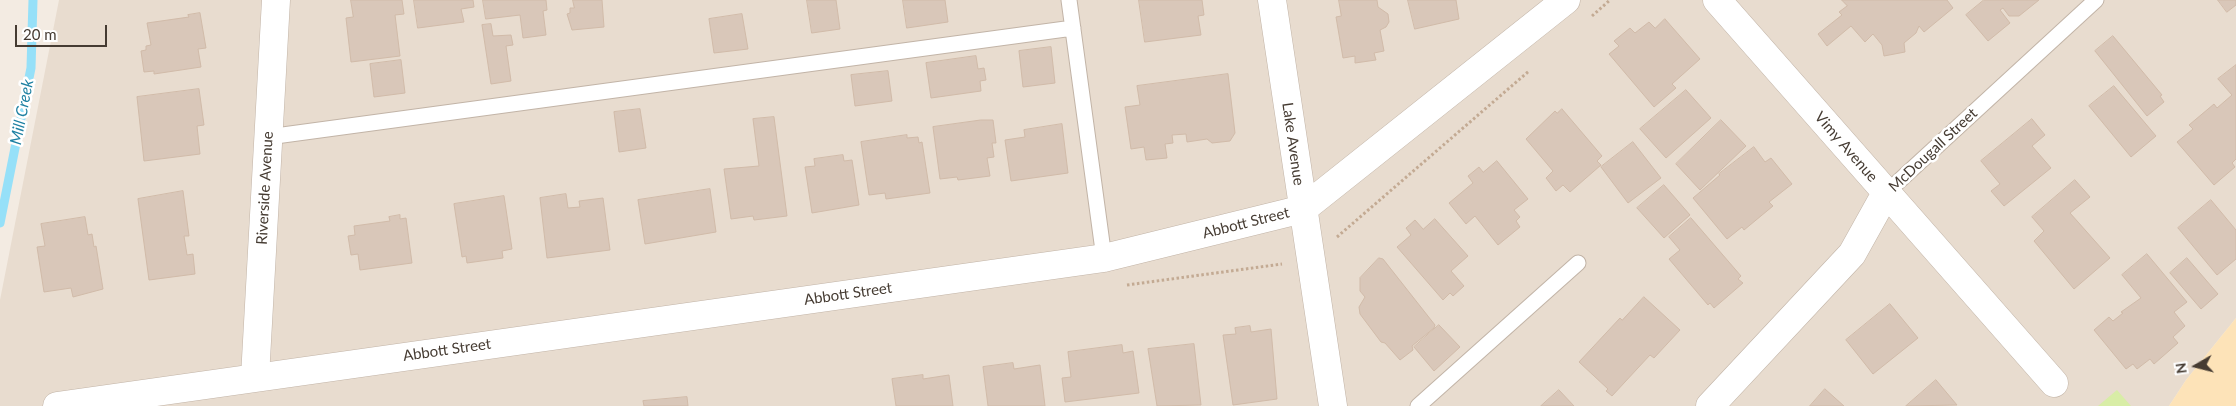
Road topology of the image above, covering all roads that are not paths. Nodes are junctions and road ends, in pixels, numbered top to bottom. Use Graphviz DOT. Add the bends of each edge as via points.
graph roads {
  1 [pos="276,0"];
  2 [pos="1069,0"];
  3 [pos="1272,0"];
  4 [pos="1566,0"];
  5 [pos="1717,0"];
  6 [pos="2096,0"];
  7 [pos="1073,28"];
  8 [pos="268,137"];
  9 [pos="1886,193"];
  10 [pos="1302,208"];
  11 [pos="1104,258"];
  12 [pos="1578,263"];
  13 [pos="255,377"];
  14 [pos="2054,383"];
  15 [pos="148,400"];
  16 [pos="57,406"];
  17 [pos="1333,406"];
  18 [pos="1418,406"];
  19 [pos="1710,406"];
  1 -- 8 [label="street, Riverside Avenue"];
  2 -- 7 [label="lane"];
  3 -- 10 [label="street, Lake Avenue"];
  4 -- 10 [label="street, Abbott Street"];
  5 -- 9 [label="street, Vimy Avenue"];
  6 -- 9 [label="lane, McDougall Street"];
  7 -- 8 [label="lane"];
  7 -- 11 [label="lane"];
  8 -- 13 [label="street, Riverside Avenue"];
  9 -- 14 [label="street, Vimy Avenue"];
  9 -- 19 [label="street, McDougall Street" via="1852,254"];
  10 -- 11 [label="street, Abbott Street"];
  10 -- 17 [label="street, Lake Avenue"];
  11 -- 13 [label="street, Abbott Street"];
  12 -- 18 [label="lane"];
  13 -- 15 [label="street, Abbott Street"];
  15 -- 16 [label="street, Abbott Street"];
}
